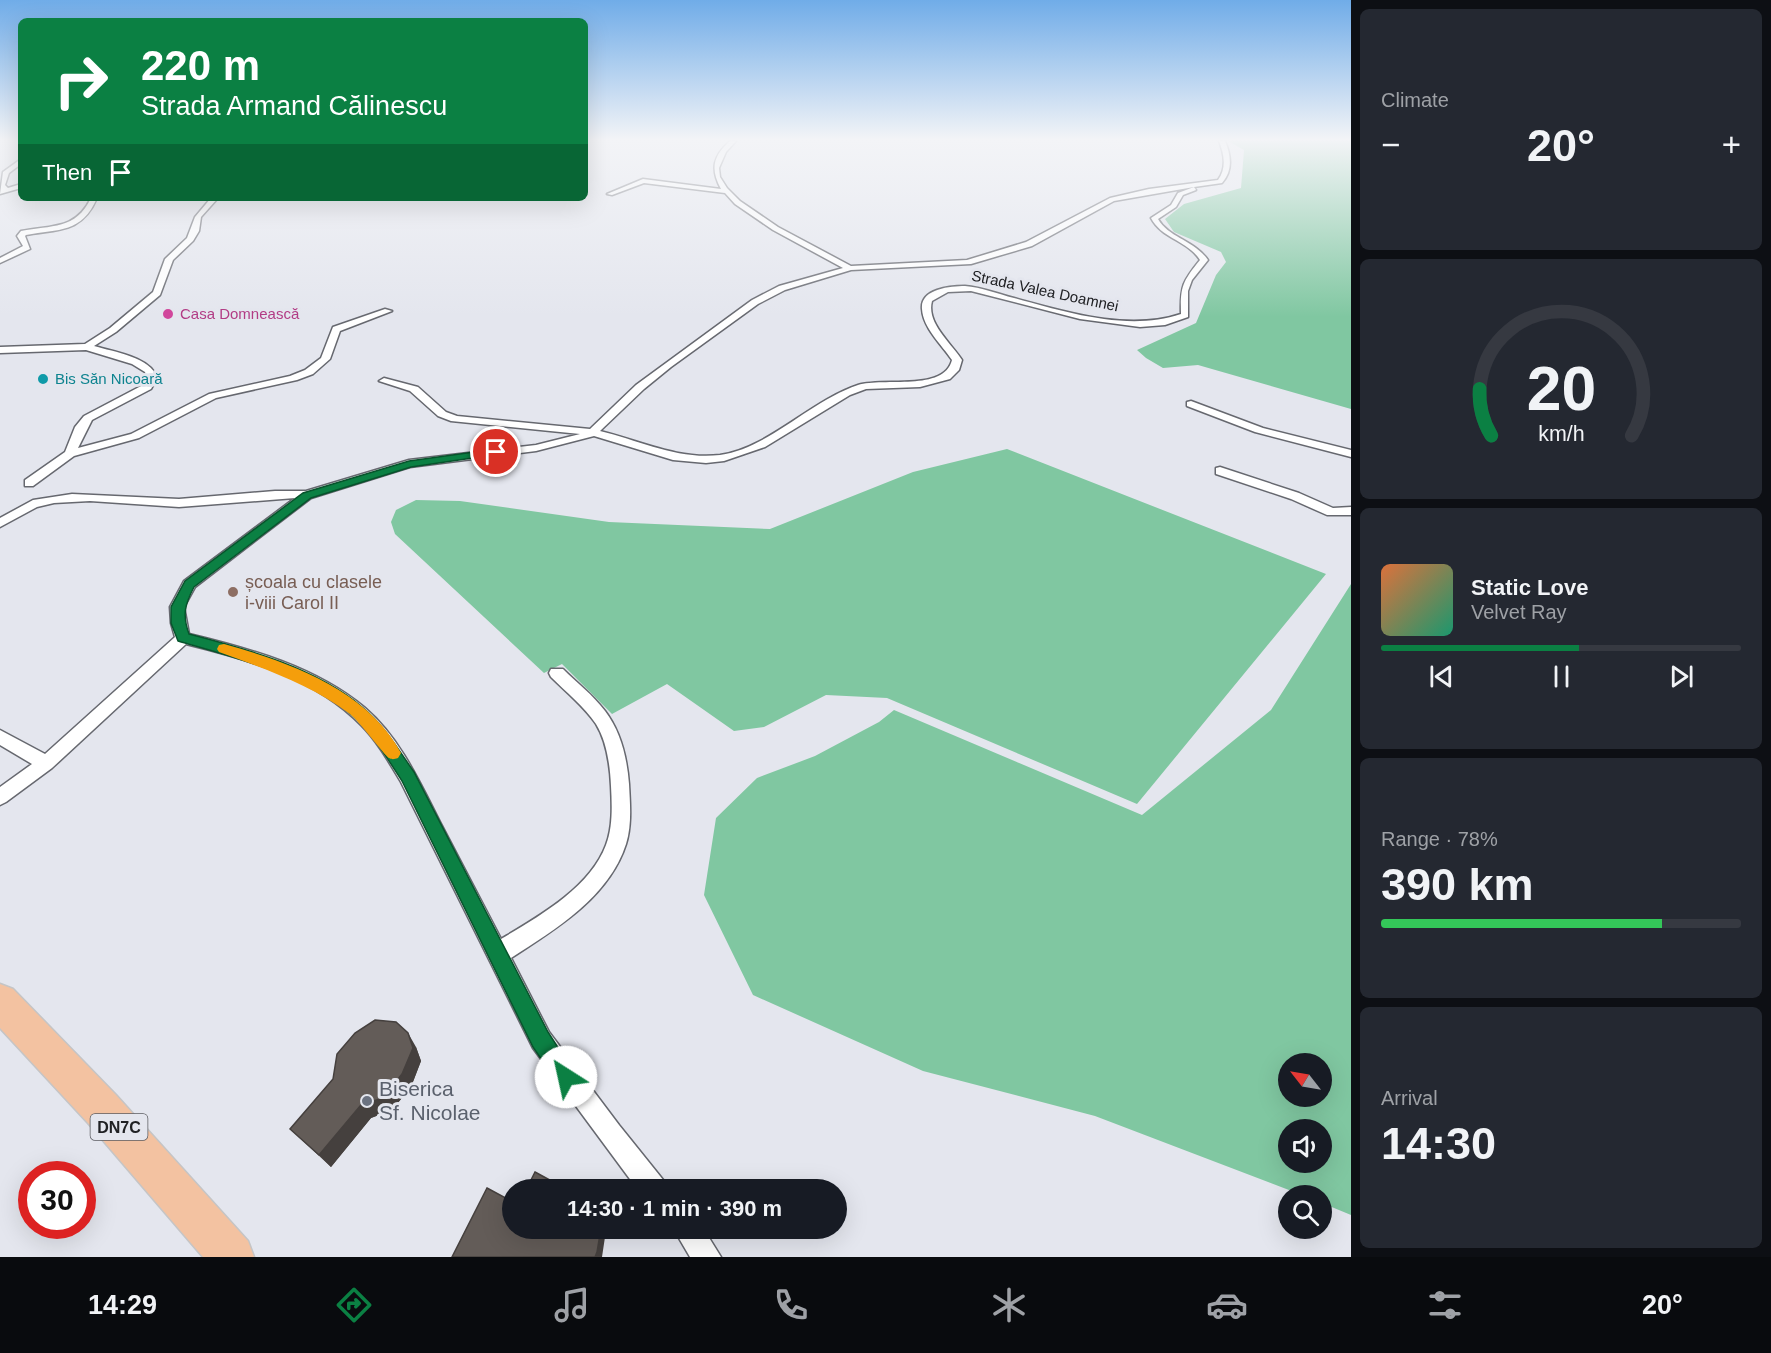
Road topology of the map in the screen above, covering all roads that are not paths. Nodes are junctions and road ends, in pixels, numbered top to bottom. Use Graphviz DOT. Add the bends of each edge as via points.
graph roads {
  1 [pos="737,200"];
  2 [pos="1111,200"];
  3 [pos="1178,200"];
  4 [pos="93,201"];
  5 [pos="212,201"];
  6 [pos="0,261"];
  7 [pos="850,268"];
  8 [pos="388,311"];
  9 [pos="87,347"];
  10 [pos="0,350"];
  11 [pos="384,381"];
  12 [pos="1191,404"];
  13 [pos="592,433"];
  14 [pos="69,454"];
  15 [pos="1351,454"];
  16 [pos="1220,471"];
  17 [pos="29,483"];
  18 [pos="307,495"];
  19 [pos="1351,511"];
  20 [pos="0,523"];
  21 [pos="183,638"];
  22 [pos="557,673"];
  23 [pos="0,737"];
  24 [pos="46,763"];
  25 [pos="0,797"];
  26 [pos="497,954"];
  27 [pos="0,1002"];
  28 [pos="646,1179"];
  29 [pos="694,1239"];
  30 [pos="232,1257"];
  31 [pos="707,1257"];
  1 -- 7 [label="street" via="779,230"];
  2 -- 7 [label="street, Strada Valea Doamnei" via="1029,244 968,262"];
  3 -- 13 [label="street, Strada Valea Doamnei" via="1154,219 1160,228 1191,244 1204,260 1184,291 1185,315 1176,320 1127,324 956,288 929,297 925,303 932,326 957,360 958,367 944,379 867,385 846,392 818,406 768,441 724,458 677,459"];
  4 -- 6 [label="street" via="78,221 24,233 21,236 27,247"];
  5 -- 9 [label="street" via="198,217 190,239 169,259 157,294"];
  7 -- 13 [label="street, Strada Valea Doamnei" via="782,288 755,302 640,387"];
  8 -- 14 [label="street" via="336,329 325,359 302,375 213,396 135,436"];
  9 -- 10 [label="street"];
  9 -- 14 [label="street" via="141,365 152,378 141,391 88,418"];
  11 -- 13 [label="street, Strada Valea Doamnei" via="414,389 442,414 454,419"];
  12 -- 15 [label="street" via="1243,425"];
  13 -- 18 [label="street" via="559,444 409,464"];
  14 -- 17 [label="street"];
  16 -- 19 [label="street" via="1331,512"];
  18 -- 20 [label="street" via="178,503 57,500 30,506"];
  18 -- 21 [label="street" via="189,584 177,607"];
  21 -- 24 [label="street"];
  21 -- 26 [label="street" via="283,670 320,687 357,711 383,738 408,777"];
  22 -- 26 [label="street" via="598,714 611,738 619,764 621,805 616,846 600,875 576,899"];
  23 -- 24 [label="street"];
  24 -- 25 [label="street"];
  26 -- 28 [label="street" via="541,1040"];
  27 -- 30 [label="main road, DN7C" via="110,1117"];
  29 -- 31 [label="street"];
}
